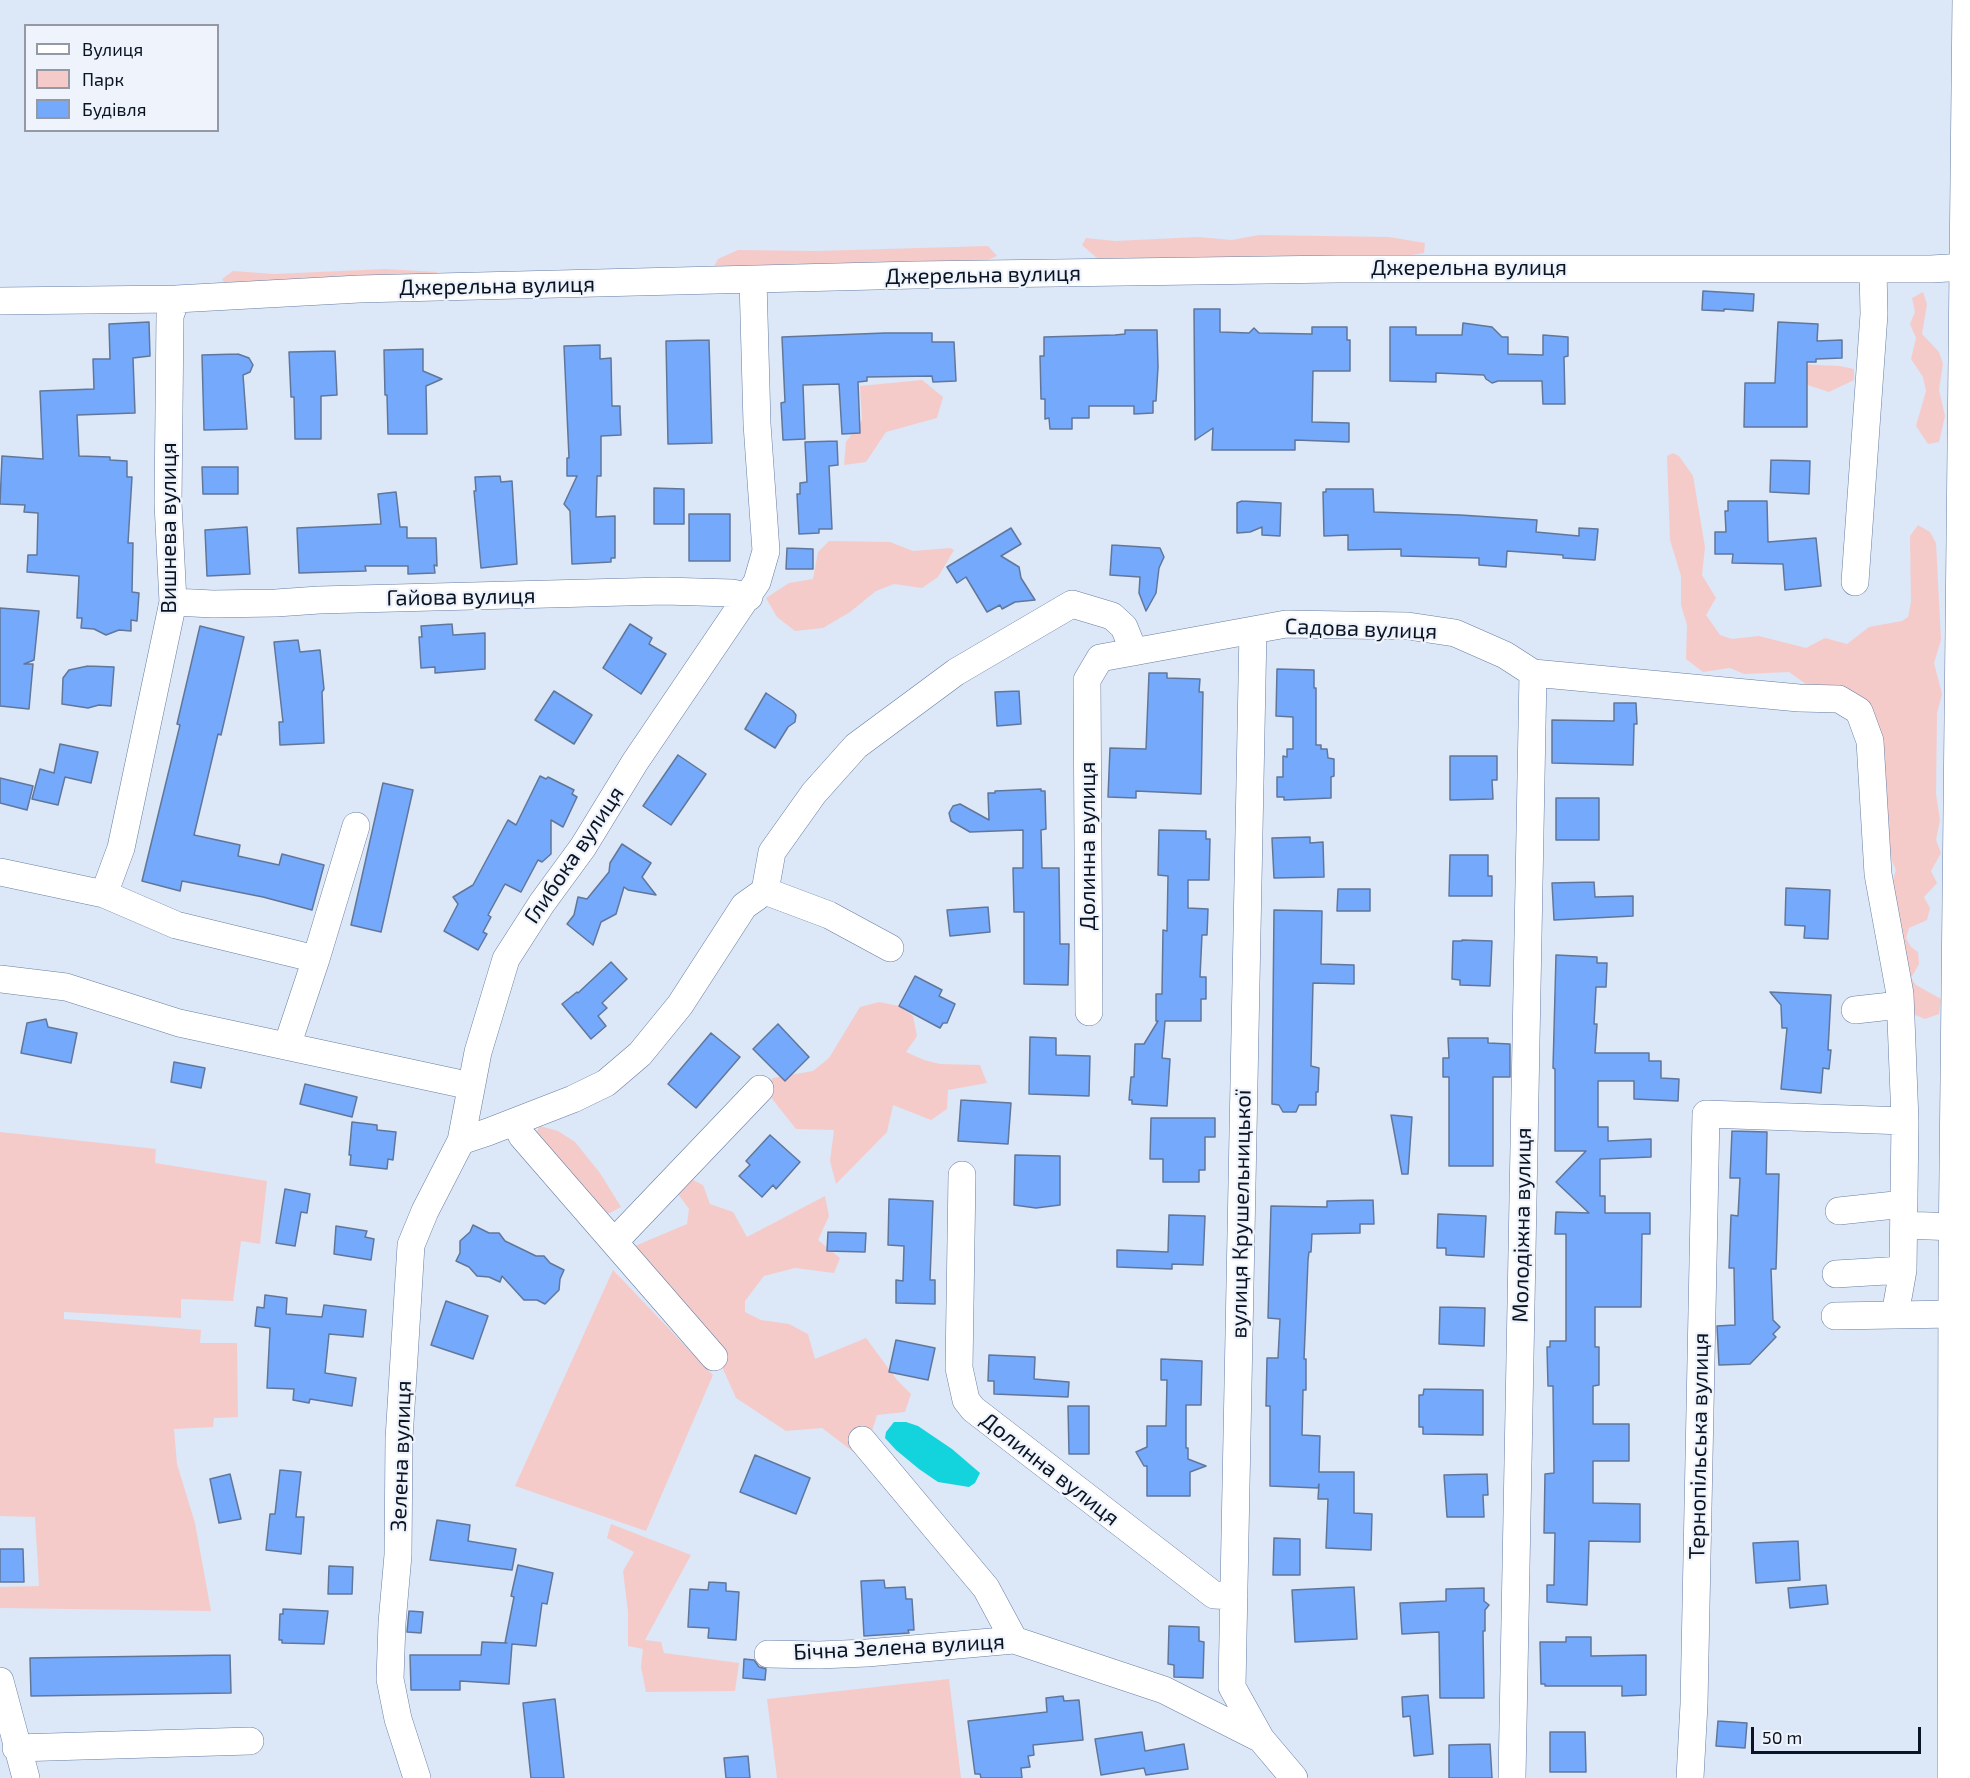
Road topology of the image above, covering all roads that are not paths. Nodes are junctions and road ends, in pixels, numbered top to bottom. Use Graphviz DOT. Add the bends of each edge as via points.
graph roads {
  1 [pos="1969,0"];
  2 [pos="1966,267"];
  3 [pos="1873,269"];
  4 [pos="753,280"];
  5 [pos="176,299"];
  6 [pos="0,301"];
  7 [pos="1855,582"];
  8 [pos="749,597"];
  9 [pos="173,602"];
  10 [pos="1252,630"];
  11 [pos="1134,652"];
  12 [pos="1533,673"];
  13 [pos="1087,680"];
  14 [pos="356,826"];
  15 [pos="0,872"];
  16 [pos="765,891"];
  17 [pos="104,894"];
  18 [pos="890,948"];
  19 [pos="316,959"];
  20 [pos="0,979"];
  21 [pos="1900,1005"];
  22 [pos="1856,1010"];
  23 [pos="1089,1012"];
  24 [pos="287,1046"];
  25 [pos="471,1086"];
  26 [pos="760,1089"];
  27 [pos="1905,1121"];
  28 [pos="515,1122"];
  29 [pos="461,1141"];
  30 [pos="962,1175"];
  31 [pos="1839,1211"];
  32 [pos="1904,1215"];
  33 [pos="1956,1227"];
  34 [pos="614,1242"];
  35 [pos="1962,1261"];
  36 [pos="1903,1270"];
  37 [pos="1836,1274"];
  38 [pos="1955,1314"];
  39 [pos="1895,1315"];
  40 [pos="1835,1316"];
  41 [pos="714,1357"];
  42 [pos="862,1440"];
  43 [pos="1234,1596"];
  44 [pos="1014,1640"];
  45 [pos="768,1654"];
  46 [pos="0,1681"];
  47 [pos="1261,1739"];
  48 [pos="250,1741"];
  49 [pos="16,1748"];
  50 [pos="26,1778"];
  51 [pos="417,1778"];
  52 [pos="1293,1778"];
  53 [pos="1512,1778"];
  54 [pos="1690,1778"];
  55 [pos="1954,1778"];
  1 -- 2 [label="main road"];
  2 -- 3 [label="street, Джерельна вулиця"];
  2 -- 33 [label="main road"];
  3 -- 4 [label="street, Джерельна вулиця" via="1337,269"];
  3 -- 7 [label="street" via="1874,314"];
  4 -- 5 [label="street, Джерельна вулиця"];
  4 -- 8 [label="street, Глибока вулиця" via="766,552"];
  5 -- 6 [label="street, Джерельна вулиця"];
  5 -- 9 [label="street, Вишнева вулиця" via="170,316 168,503"];
  8 -- 9 [label="street, Гайова вулиця" via="664,591 276,603"];
  8 -- 25 [label="street, Глибока вулиця" via="506,959"];
  9 -- 17 [label="street, Вишнева вулиця" via="121,848"];
  10 -- 11 [label="street, Садова вулиця"];
  10 -- 12 [label="street, Садова вулиця" via="1286,624 1408,626 1443,631 1505,655"];
  10 -- 43 [label="street, вулиця Крушельницької"];
  11 -- 13 [label="street, Садова вулиця" via="1100,658"];
  11 -- 16 [label="street" via="1124,627 1112,616 1072,604 956,672 856,746 814,793 772,852"];
  12 -- 21 [label="street" via="1839,699 1860,711 1870,741 1878,874"];
  12 -- 53 [label="street, Молодіжна вулиця"];
  13 -- 23 [label="street, Долинна вулиця"];
  14 -- 19 [label="street"];
  15 -- 17 [label="street"];
  16 -- 18 [label="street" via="829,915"];
  16 -- 28 [label="street" via="744,906 680,1005 639,1054 606,1083"];
  17 -- 19 [label="street" via="176,925"];
  19 -- 24 [label="street"];
  20 -- 24 [label="street" via="66,987 179,1023"];
  21 -- 22 [label="street"];
  21 -- 27 [label="street"];
  24 -- 25 [label="street"];
  25 -- 29 [label="street, Глибока вулиця"];
  26 -- 34 [label="street"];
  27 -- 32 [label="street"];
  27 -- 54 [label="street, Тернопільська вулиця" via="1848,1128 1706,1114"];
  28 -- 29 [label="street"];
  28 -- 34 [label="street" via="522,1136"];
  29 -- 51 [label="street, Зелена вулиця" via="411,1245 390,1678"];
  30 -- 43 [label="street, Долинна вулиця" via="959,1368 966,1400 1214,1595"];
  31 -- 32 [label="street"];
  32 -- 33 [label="street"];
  32 -- 36 [label="street"];
  33 -- 35 [label="main road"];
  34 -- 41 [label="street"];
  35 -- 38 [label="main road"];
  36 -- 37 [label="street"];
  36 -- 39 [label="street"];
  38 -- 39 [label="street"];
  38 -- 55 [label="main road"];
  39 -- 40 [label="street"];
  42 -- 44 [label="street" via="986,1588"];
  43 -- 47 [label="street, вулиця Крушельницької" via="1232,1687"];
  44 -- 45 [label="street, Бічна Зелена вулиця" via="867,1653"];
  44 -- 47 [label="street, Бічна Зелена вулиця" via="1164,1690"];
  46 -- 49 [label="street"];
  47 -- 52 [label="street, вулиця Крушельницької"];
  48 -- 49 [label="street"];
  49 -- 50 [label="street"];
}
